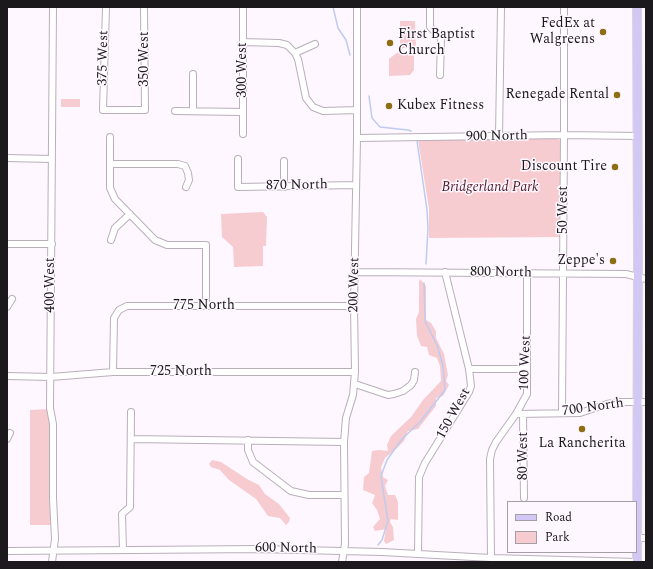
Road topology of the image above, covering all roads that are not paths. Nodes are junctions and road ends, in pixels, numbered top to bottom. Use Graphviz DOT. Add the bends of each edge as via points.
graph roads {
  1 [pos="53,7"];
  2 [pos="106,7"];
  3 [pos="144,7"];
  4 [pos="243,7"];
  5 [pos="357,7"];
  6 [pos="430,7"];
  7 [pos="501,7"];
  8 [pos="564,7"];
  9 [pos="637,7"];
  10 [pos="243,42"];
  11 [pos="315,44"];
  12 [pos="295,53"];
  13 [pos="193,74"];
  14 [pos="440,75"];
  15 [pos="145,110"];
  16 [pos="357,110"];
  17 [pos="175,111"];
  18 [pos="193,111"];
  19 [pos="243,112"];
  20 [pos="244,134"];
  21 [pos="564,135"];
  22 [pos="638,136"];
  23 [pos="110,137"];
  24 [pos="499,137"];
  25 [pos="357,138"];
  26 [pos="7,158"];
  27 [pos="52,159"];
  28 [pos="238,159"];
  29 [pos="284,161"];
  30 [pos="110,164"];
  31 [pos="356,185"];
  32 [pos="186,187"];
  33 [pos="284,187"];
  34 [pos="130,214"];
  35 [pos="111,240"];
  36 [pos="7,244"];
  37 [pos="52,244"];
  38 [pos="356,272"];
  39 [pos="445,272"];
  40 [pos="527,273"];
  41 [pos="562,274"];
  42 [pos="642,279"];
  43 [pos="12,299"];
  44 [pos="7,306"];
  45 [pos="206,306"];
  46 [pos="354,306"];
  47 [pos="469,369"];
  48 [pos="526,369"];
  49 [pos="113,372"];
  50 [pos="355,372"];
  51 [pos="415,372"];
  52 [pos="7,376"];
  53 [pos="51,377"];
  54 [pos="355,384"];
  55 [pos="642,402"];
  56 [pos="131,412"];
  57 [pos="562,413"];
  58 [pos="516,414"];
  59 [pos="523,414"];
  60 [pos="131,439"];
  61 [pos="248,440"];
  62 [pos="344,442"];
  63 [pos="344,495"];
  64 [pos="524,498"];
  65 [pos="637,538"];
  66 [pos="646,538"];
  67 [pos="53,550"];
  68 [pos="123,550"];
  69 [pos="7,551"];
  70 [pos="344,551"];
  71 [pos="418,554"];
  72 [pos="491,560"];
  73 [pos="556,561"];
  74 [pos="52,562"];
  75 [pos="342,562"];
  76 [pos="637,562"];
  1 -- 27 [label="street, 400 West"];
  2 -- 15 [label="street, 375 West" via="103,110"];
  3 -- 15 [label="street, 350 West"];
  4 -- 10 [label="street, 300 West"];
  5 -- 16 [label="street, 200 West"];
  6 -- 14 [label="street" via="430,27 441,38"];
  7 -- 24 [label="street"];
  8 -- 21 [label="street, 50 West"];
  9 -- 22 [label="main road"];
  10 -- 12 [label="street" via="280,43 287,45"];
  10 -- 19 [label="street, 300 West"];
  11 -- 12 [label="street"];
  12 -- 16 [label="street" via="306,98 313,107 323,111"];
  13 -- 18 [label="street"];
  16 -- 25 [label="street, 200 West"];
  17 -- 18 [label="street"];
  18 -- 19 [label="street"];
  19 -- 20 [label="street, 300 West"];
  21 -- 22 [label="street, 900 North"];
  21 -- 24 [label="street, 900 North"];
  21 -- 41 [label="street, 50 West"];
  22 -- 42 [label="main road"];
  23 -- 30 [label="street"];
  24 -- 25 [label="street, 900 North"];
  25 -- 31 [label="street, 200 West"];
  26 -- 27 [label="street"];
  27 -- 37 [label="street, 400 West"];
  28 -- 33 [label="street, 870 North" via="238,187"];
  29 -- 33 [label="street"];
  30 -- 32 [label="street" via="185,166 189,180"];
  30 -- 34 [label="street" via="112,194"];
  31 -- 33 [label="street, 870 North"];
  31 -- 38 [label="street, 200 West"];
  34 -- 35 [label="street" via="115,228"];
  34 -- 45 [label="street" via="161,243 206,245"];
  36 -- 37 [label="street"];
  37 -- 53 [label="street, 400 West"];
  38 -- 39 [label="street, 800 North"];
  38 -- 46 [label="street, 200 West"];
  39 -- 40 [label="street, 800 North"];
  39 -- 47 [label="street, 150 West"];
  40 -- 41 [label="street, 800 North"];
  40 -- 48 [label="street, 100 West"];
  41 -- 42 [label="street, 800 North" via="626,274"];
  41 -- 57 [label="street, 50 West"];
  42 -- 55 [label="main road"];
  43 -- 44 [label="street"];
  45 -- 46 [label="street, 775 North"];
  45 -- 49 [label="street, 775 North" via="127,306 119,310 114,318"];
  46 -- 50 [label="street, 200 West"];
  47 -- 48 [label="street"];
  47 -- 71 [label="street, 150 West" via="469,392 419,476"];
  48 -- 58 [label="street, 100 West" via="527,394"];
  49 -- 50 [label="street, 725 North"];
  49 -- 53 [label="street, 725 North"];
  50 -- 54 [label="street, 200 West"];
  51 -- 54 [label="street" via="411,385 394,394 388,395"];
  52 -- 53 [label="street, 725 North"];
  53 -- 67 [label="street, 400 West" via="55,540"];
  54 -- 62 [label="street, 200 West" via="346,418"];
  55 -- 57 [label="street, 700 North" via="618,402 580,413"];
  55 -- 65 [label="main road"];
  56 -- 60 [label="street"];
  57 -- 59 [label="street, 700 North"];
  58 -- 59 [label="street, 700 North"];
  58 -- 72 [label="street, 100 West" via="496,442 490,459"];
  59 -- 64 [label="street, 80 West"];
  60 -- 61 [label="street"];
  60 -- 68 [label="street" via="130,507 122,514"];
  61 -- 62 [label="street"];
  61 -- 63 [label="street" via="248,450 253,462 291,491 308,495"];
  62 -- 63 [label="street, 200 West"];
  63 -- 70 [label="street, 200 West"];
  65 -- 66 [label="street"];
  65 -- 76 [label="main road"];
  67 -- 68 [label="street, 600 North"];
  67 -- 69 [label="street, 600 North"];
  67 -- 74 [label="street, 400 West"];
  68 -- 70 [label="street, 600 North"];
  70 -- 71 [label="street, 600 North"];
  70 -- 75 [label="street, 200 West"];
  71 -- 72 [label="street, 600 North"];
  72 -- 73 [label="street, 600 North"];
  73 -- 76 [label="street, 600 North"];
}
